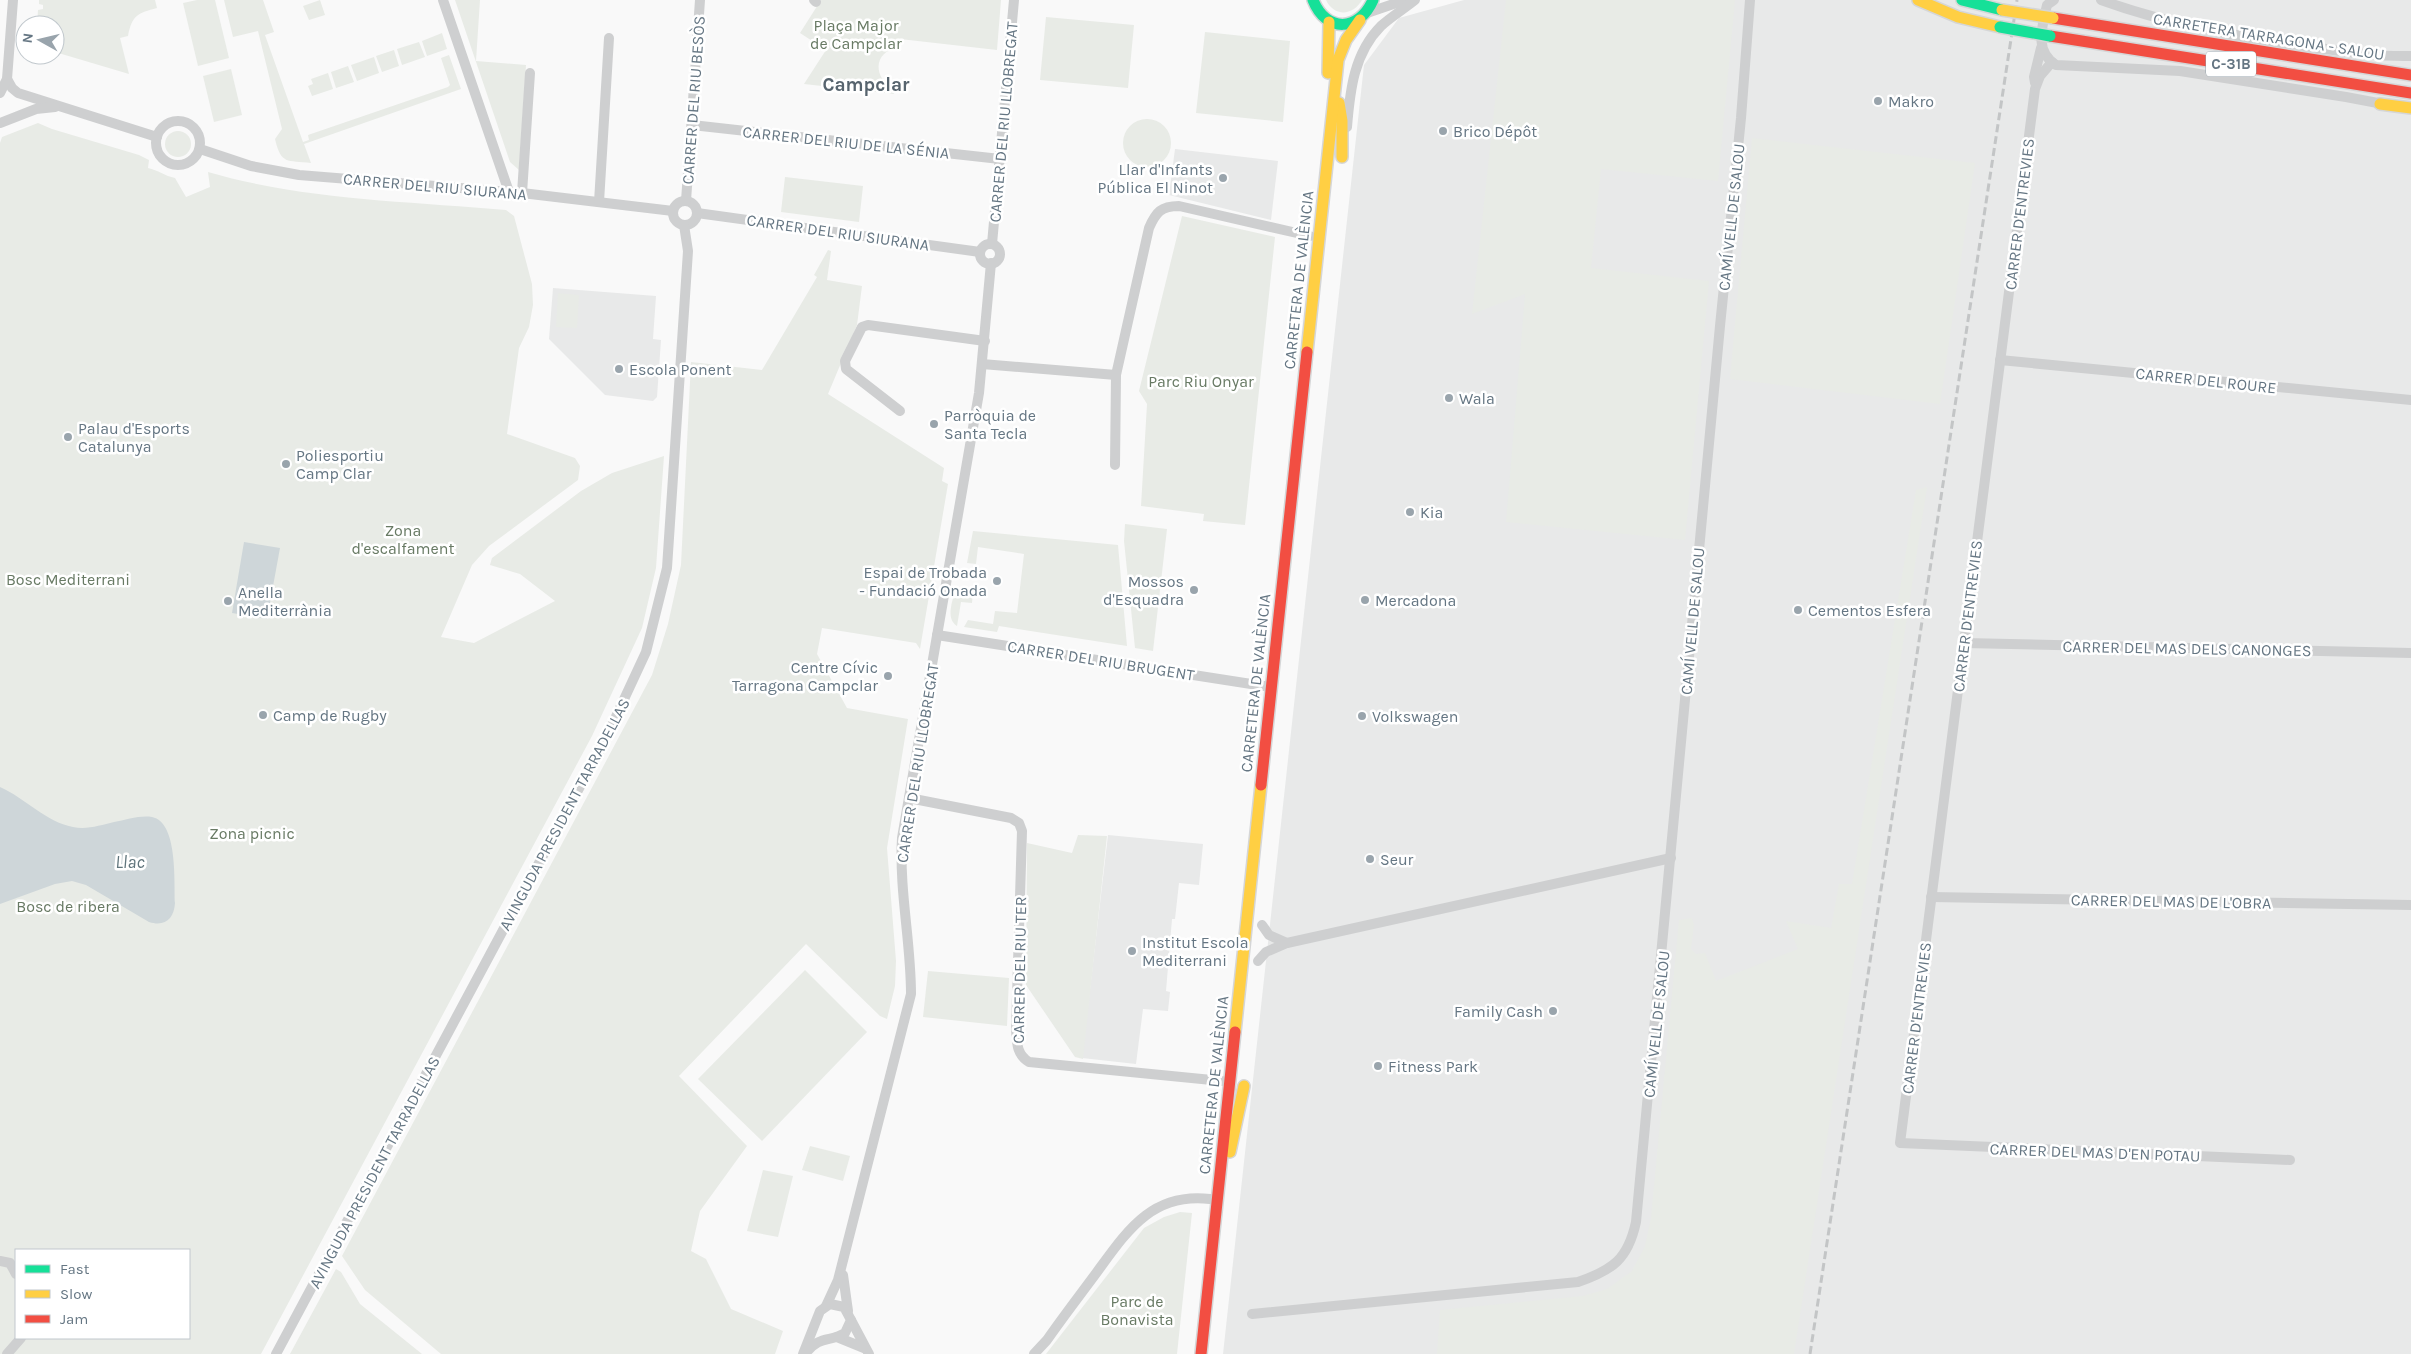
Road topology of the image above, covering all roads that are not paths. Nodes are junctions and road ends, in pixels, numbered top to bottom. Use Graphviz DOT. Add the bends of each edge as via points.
graph roads {
  1 [pos="14,0"];
  2 [pos="443,0"];
  3 [pos="700,0"];
  4 [pos="1014,0"];
  5 [pos="1312,0"];
  6 [pos="1373,0"];
  7 [pos="1405,0"];
  8 [pos="1415,0"];
  9 [pos="1750,0"];
  10 [pos="1918,0"];
  11 [pos="1962,0"];
  12 [pos="2101,0"];
  13 [pos="2050,2"];
  14 [pos="1364,17"];
  15 [pos="1329,22"];
  16 [pos="2138,31"];
  17 [pos="2217,33"];
  18 [pos="609,38"];
  19 [pos="2119,46"];
  20 [pos="2041,48"];
  21 [pos="2317,48"];
  22 [pos="2411,56"];
  23 [pos="2052,62"];
  24 [pos="530,73"];
  25 [pos="2409,75"];
  26 [pos="2223,77"];
  27 [pos="7,79"];
  28 [pos="2035,89"];
  29 [pos="1335,90"];
  30 [pos="0,93"];
  31 [pos="2411,93"];
  32 [pos="2380,104"];
  33 [pos="61,108"];
  34 [pos="2411,108"];
  35 [pos="2411,113"];
  36 [pos="1,122"];
  37 [pos="692,125"];
  38 [pos="157,136"];
  39 [pos="200,150"];
  40 [pos="1342,157"];
  41 [pos="1000,159"];
  42 [pos="509,192"];
  43 [pos="522,193"];
  44 [pos="686,201"];
  45 [pos="599,202"];
  46 [pos="673,211"];
  47 [pos="697,213"];
  48 [pos="684,225"];
  49 [pos="1310,236"];
  50 [pos="992,244"];
  51 [pos="980,252"];
  52 [pos="991,264"];
  53 [pos="984,341"];
  54 [pos="2000,360"];
  55 [pos="982,364"];
  56 [pos="1116,376"];
  57 [pos="2411,400"];
  58 [pos="900,411"];
  59 [pos="1115,465"];
  60 [pos="937,635"];
  61 [pos="1964,643"];
  62 [pos="2411,653"];
  63 [pos="1264,686"];
  64 [pos="909,798"];
  65 [pos="1671,858"];
  66 [pos="1931,897"];
  67 [pos="2411,905"];
  68 [pos="1262,925"];
  69 [pos="1287,943"];
  70 [pos="1258,961"];
  71 [pos="1222,1081"];
  72 [pos="1244,1086"];
  73 [pos="1900,1143"];
  74 [pos="2290,1160"];
  75 [pos="1210,1199"];
  76 [pos="1214,1234"];
  77 [pos="843,1258"];
  78 [pos="0,1261"];
  79 [pos="15,1272"];
  80 [pos="826,1306"];
  81 [pos="1252,1314"];
  82 [pos="849,1315"];
  83 [pos="818,1320"];
  84 [pos="834,1337"];
  85 [pos="20,1339"];
  86 [pos="867,1351"];
  87 [pos="7,1354"];
  88 [pos="276,1354"];
  89 [pos="804,1354"];
  90 [pos="1034,1354"];
  91 [pos="1193,1354"];
  92 [pos="1201,1354"];
  1 -- 27 [label="street"];
  2 -- 42 [label="street"];
  3 -- 37 [label="street, CARRER DEL RIU BESÒS"];
  4 -- 41 [label="street, CARRER DEL RIU LLOBREGAT"];
  5 -- 15 [label="main road"];
  6 -- 14 [label="main road, CARRETERA DE VALÈNCIA"];
  7 -- 14 [label="street"];
  8 -- 40 [label="street" via="1380,28 1362,54 1353,79"];
  9 -- 65 [label="street, CAMÍ VELL DE SALOU"];
  10 -- 19 [label="main road, CARRETERA TARRAGONA - SALOU / C-31B, bridge" via="1958,17 2000,27"];
  11 -- 16 [label="main road, CARRETERA TARRAGONA - SALOU / C-31B, bridge" via="2002,10"];
  12 -- 17 [label="street, C-31B"];
  13 -- 20 [label="street, CARRER D'ENTREVIES" via="2042,26"];
  14 -- 15 [label="main road" via="1342,26"];
  14 -- 29 [label="main road, CARRETERA DE VALÈNCIA" via="1346,40 1338,60"];
  15 -- 49 [label="main road, CARRETERA DE VALÈNCIA" via="1329,57"];
  16 -- 17 [label="main road"];
  16 -- 25 [label="main road, CARRETERA TARRAGONA - SALOU / C-31B"];
  17 -- 21 [label="street, C-31B"];
  18 -- 45 [label="street"];
  19 -- 26 [label="main road"];
  19 -- 31 [label="main road, CARRETERA TARRAGONA - SALOU / C-31B"];
  20 -- 23 [label="street" via="2046,59"];
  20 -- 28 [label="street, CARRER D'ENTREVIES" via="2034,77"];
  21 -- 22 [label="street, C-31B"];
  21 -- 25 [label="main road"];
  23 -- 26 [label="street, C-31B" via="2067,67 2140,68"];
  23 -- 28 [label="street, CARRER D'ENTREVIES" via="2040,76"];
  24 -- 43 [label="street"];
  26 -- 32 [label="street, C-31B"];
  27 -- 30 [label="street"];
  27 -- 33 [label="street" via="18,93"];
  28 -- 54 [label="street, CARRER D'ENTREVIES"];
  29 -- 40 [label="main road" via="1342,121"];
  29 -- 76 [label="main road, CARRETERA DE VALÈNCIA"];
  32 -- 34 [label="main road"];
  32 -- 35 [label="street, C-31B"];
  33 -- 36 [label="street" via="36,109"];
  33 -- 38 [label="street"];
  37 -- 41 [label="street, CARRER DEL RIU DE LA SÉNIA"];
  37 -- 44 [label="street, CARRER DEL RIU BESÒS"];
  38 -- 39 [label="street" via="158,152 162,158 176,165 191,162"];
  38 -- 39 [label="street" via="171,122 188,122 200,136"];
  39 -- 42 [label="street, CARRER DEL RIU SIURANA" via="251,166 300,175"];
  41 -- 50 [label="street, CARRER DEL RIU LLOBREGAT"];
  42 -- 43 [label="street, CARRER DEL RIU SIURANA"];
  43 -- 45 [label="street, CARRER DEL RIU SIURANA"];
  44 -- 46 [label="street" via="677,203"];
  44 -- 47 [label="street" via="693,204"];
  45 -- 46 [label="street, CARRER DEL RIU SIURANA"];
  46 -- 48 [label="street" via="676,222"];
  47 -- 48 [label="street" via="694,221"];
  47 -- 51 [label="street, CARRER DEL RIU SIURANA"];
  48 -- 88 [label="street, AVINGUDA PRESIDENT TARRADELLAS" via="688,251 667,568 646,652 606,738"];
  49 -- 56 [label="street" via="1179,206 1162,208 1149,228"];
  49 -- 63 [label="main road, CARRETERA DE VALÈNCIA"];
  50 -- 51 [label="street" via="984,245"];
  50 -- 52 [label="street" via="998,248 999,256"];
  51 -- 52 [label="street" via="982,260"];
  52 -- 53 [label="street, CARRER DEL RIU LLOBREGAT"];
  53 -- 55 [label="street, CARRER DEL RIU LLOBREGAT"];
  53 -- 58 [label="street" via="862,326 845,361 846,369"];
  54 -- 57 [label="street, CARRER DEL ROURE"];
  54 -- 61 [label="street, CARRER D'ENTREVIES"];
  55 -- 56 [label="street"];
  55 -- 60 [label="street, CARRER DEL RIU LLOBREGAT"];
  56 -- 59 [label="street"];
  60 -- 63 [label="street, CARRER DEL RIU BRUGENT"];
  60 -- 64 [label="street, CARRER DEL RIU LLOBREGAT"];
  61 -- 62 [label="street, CARRER DEL MAS DELS CANONGES"];
  61 -- 66 [label="street, CARRER D'ENTREVIES"];
  63 -- 71 [label="main road, CARRETERA DE VALÈNCIA"];
  64 -- 71 [label="street, CARRER DEL RIU TER" via="1011,818 1022,831 1016,1029 1022,1058 1028,1062"];
  64 -- 77 [label="street, CARRER DEL RIU LLOBREGAT" via="900,870 911,994"];
  65 -- 69 [label="street"];
  65 -- 81 [label="street, CAMÍ VELL DE SALOU" via="1636,1222 1625,1255 1599,1275 1578,1282"];
  66 -- 67 [label="street, CARRER DEL MAS DE L'OBRA"];
  66 -- 73 [label="street, CARRER D'ENTREVIES"];
  68 -- 69 [label="street" via="1269,935"];
  69 -- 70 [label="street" via="1266,952"];
  71 -- 75 [label="main road, CARRETERA DE VALÈNCIA"];
  72 -- 76 [label="main road"];
  73 -- 74 [label="street, CARRER DEL MAS D'EN POTAU"];
  75 -- 90 [label="street" via="1188,1198 1170,1202 1141,1217 1124,1234"];
  75 -- 91 [label="main road, CARRETERA DE VALÈNCIA"];
  76 -- 92 [label="main road, CARRETERA DE VALÈNCIA"];
  77 -- 80 [label="street, CARRER DEL RIU LLOBREGAT" via="838,1280"];
  77 -- 82 [label="street, CARRER DEL RIU LLOBREGAT" via="842,1280"];
  78 -- 79 [label="street" via="10,1263"];
  80 -- 82 [label="street" via="835,1304"];
  80 -- 83 [label="street" via="820,1311"];
  82 -- 84 [label="street" via="849,1328"];
  82 -- 86 [label="street, CARRER DEL RIU LLOBREGAT"];
  83 -- 84 [label="street" via="821,1331"];
  83 -- 89 [label="street"];
  84 -- 86 [label="street, CARRER DEL RIU LLOBREGAT"];
  84 -- 89 [label="street" via="812,1346"];
  85 -- 87 [label="street"];
}
